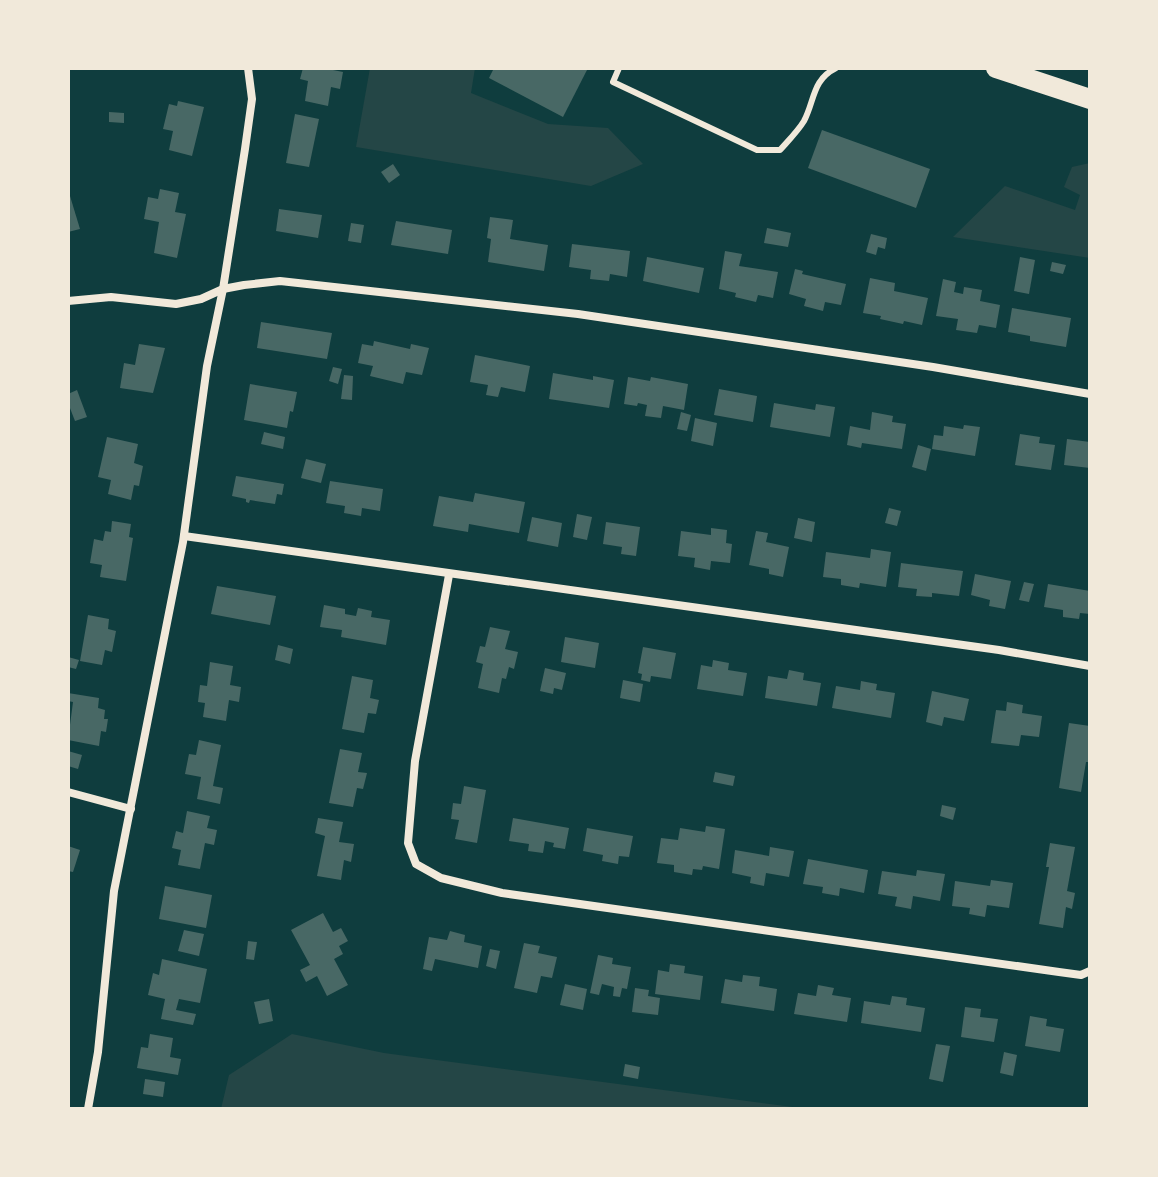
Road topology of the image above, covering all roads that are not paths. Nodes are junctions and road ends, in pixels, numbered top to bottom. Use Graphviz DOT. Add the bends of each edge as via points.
graph roads {
  1 [pos="248,68"];
  2 [pos="619,68"];
  3 [pos="836,68"];
  4 [pos="996,68"];
  5 [pos="1090,99"];
  6 [pos="223,289"];
  7 [pos="68,301"];
  8 [pos="1090,394"];
  9 [pos="184,536"];
  10 [pos="449,575"];
  11 [pos="1090,666"];
  12 [pos="68,792"];
  13 [pos="131,809"];
  14 [pos="1090,971"];
  15 [pos="88,1109"];
  1 -- 6 [label="street" via="252,99"];
  2 -- 3 [label="lane" via="613,82 768,151 780,150 789,140 804,121 817,86"];
  4 -- 5 [label="main road"];
  6 -- 7 [label="street" via="176,304 111,297"];
  6 -- 8 [label="street" via="280,281 578,314"];
  6 -- 9 [label="street"];
  9 -- 10 [label="street"];
  9 -- 13 [label="street"];
  10 -- 11 [label="street"];
  10 -- 14 [label="street" via="415,761 408,843 416,864 441,878 502,893 1081,975"];
  12 -- 13 [label="street"];
  13 -- 15 [label="street" via="114,891"];
}
